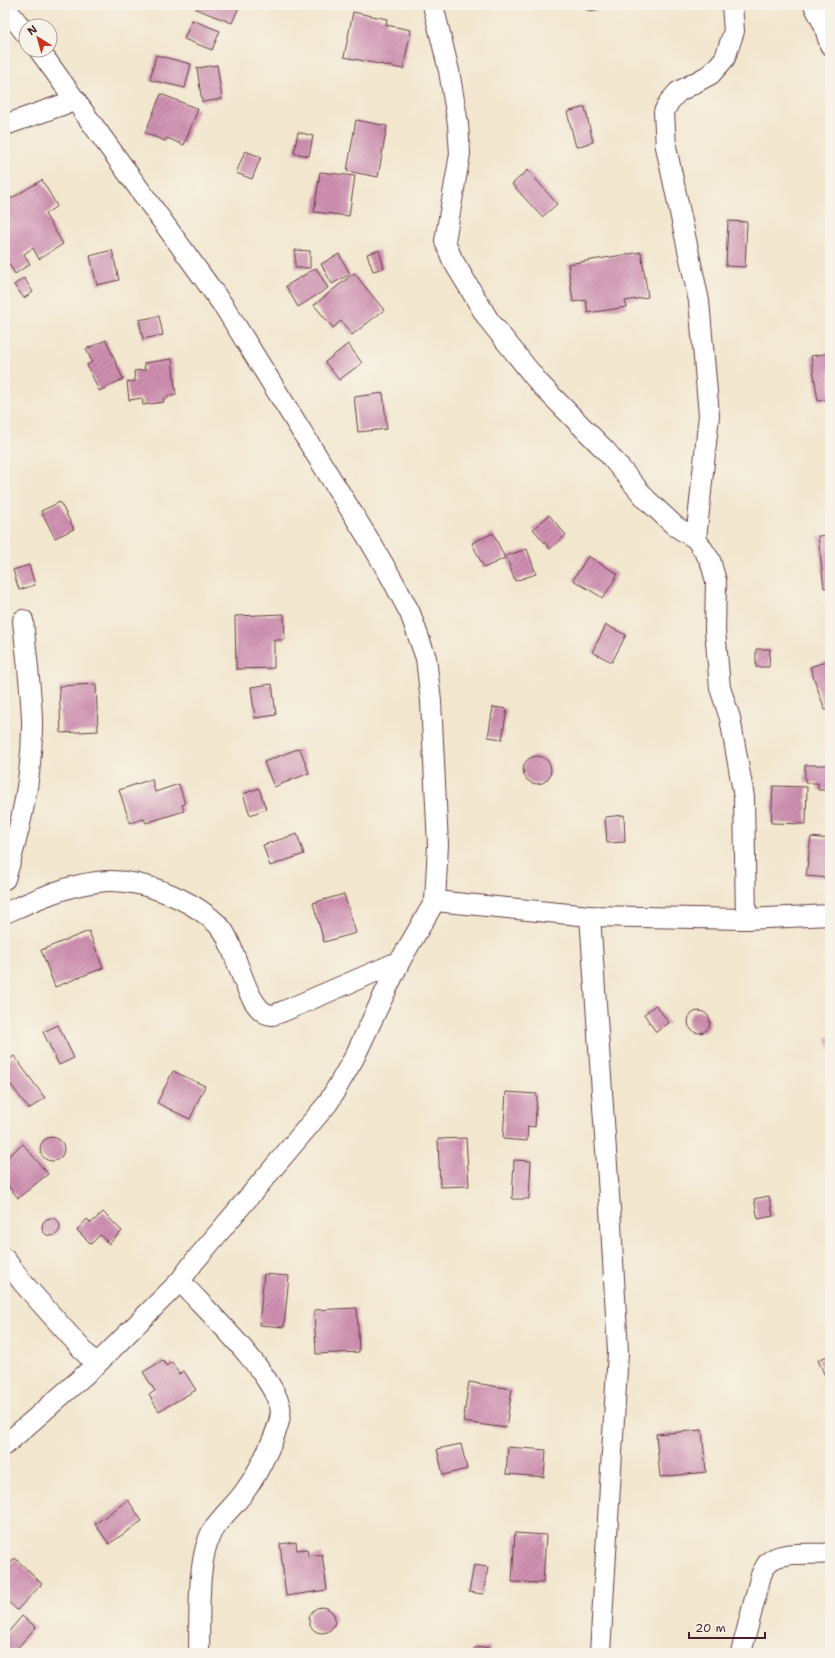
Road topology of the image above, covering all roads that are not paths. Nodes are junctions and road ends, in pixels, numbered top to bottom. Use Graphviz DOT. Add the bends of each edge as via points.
graph roads {
  1 [pos="433,5"];
  2 [pos="732,5"];
  3 [pos="814,5"];
  4 [pos="5,7"];
  5 [pos="18,24"];
  6 [pos="830,45"];
  7 [pos="45,58"];
  8 [pos="76,100"];
  9 [pos="5,125"];
  10 [pos="696,539"];
  11 [pos="23,620"];
  12 [pos="5,878"];
  13 [pos="435,902"];
  14 [pos="5,913"];
  15 [pos="830,915"];
  16 [pos="590,916"];
  17 [pos="746,920"];
  18 [pos="400,961"];
  19 [pos="5,1260"];
  20 [pos="14,1279"];
  21 [pos="180,1281"];
  22 [pos="96,1365"];
  23 [pos="5,1445"];
  24 [pos="830,1553"];
  25 [pos="199,1653"];
  26 [pos="600,1653"];
  27 [pos="741,1653"];
  1 -- 10 [label="street" via="449,71 458,124 460,154 445,241 452,260 488,320 539,383 606,451 646,499 674,526"];
  2 -- 10 [label="street" via="734,31 725,58 711,74 678,92 664,112 666,147 699,301 709,416"];
  3 -- 6 [label="street"];
  4 -- 5 [label="street"];
  7 -- 8 [label="street"];
  8 -- 9 [label="street"];
  8 -- 13 [label="street" via="225,308 371,543 410,613 426,658 431,701 438,845"];
  10 -- 17 [label="street" via="710,560 716,581 715,630 720,688 730,718 744,797"];
  11 -- 12 [label="street" via="32,721 28,782 16,845"];
  13 -- 16 [label="street"];
  13 -- 18 [label="street"];
  14 -- 18 [label="street" via="65,888 98,881 134,882 167,894 198,909 222,929 251,997 263,1011 272,1015"];
  15 -- 17 [label="street"];
  16 -- 17 [label="street"];
  16 -- 26 [label="street" via="618,1352"];
  18 -- 21 [label="street" via="354,1058 328,1103"];
  19 -- 20 [label="street"];
  20 -- 22 [label="street"];
  21 -- 22 [label="street"];
  21 -- 25 [label="street" via="259,1370 275,1395 281,1418 246,1490 214,1528 208,1542 202,1565"];
  22 -- 23 [label="street"];
  24 -- 27 [label="street" via="787,1554 776,1556 767,1563 761,1575"];
}
